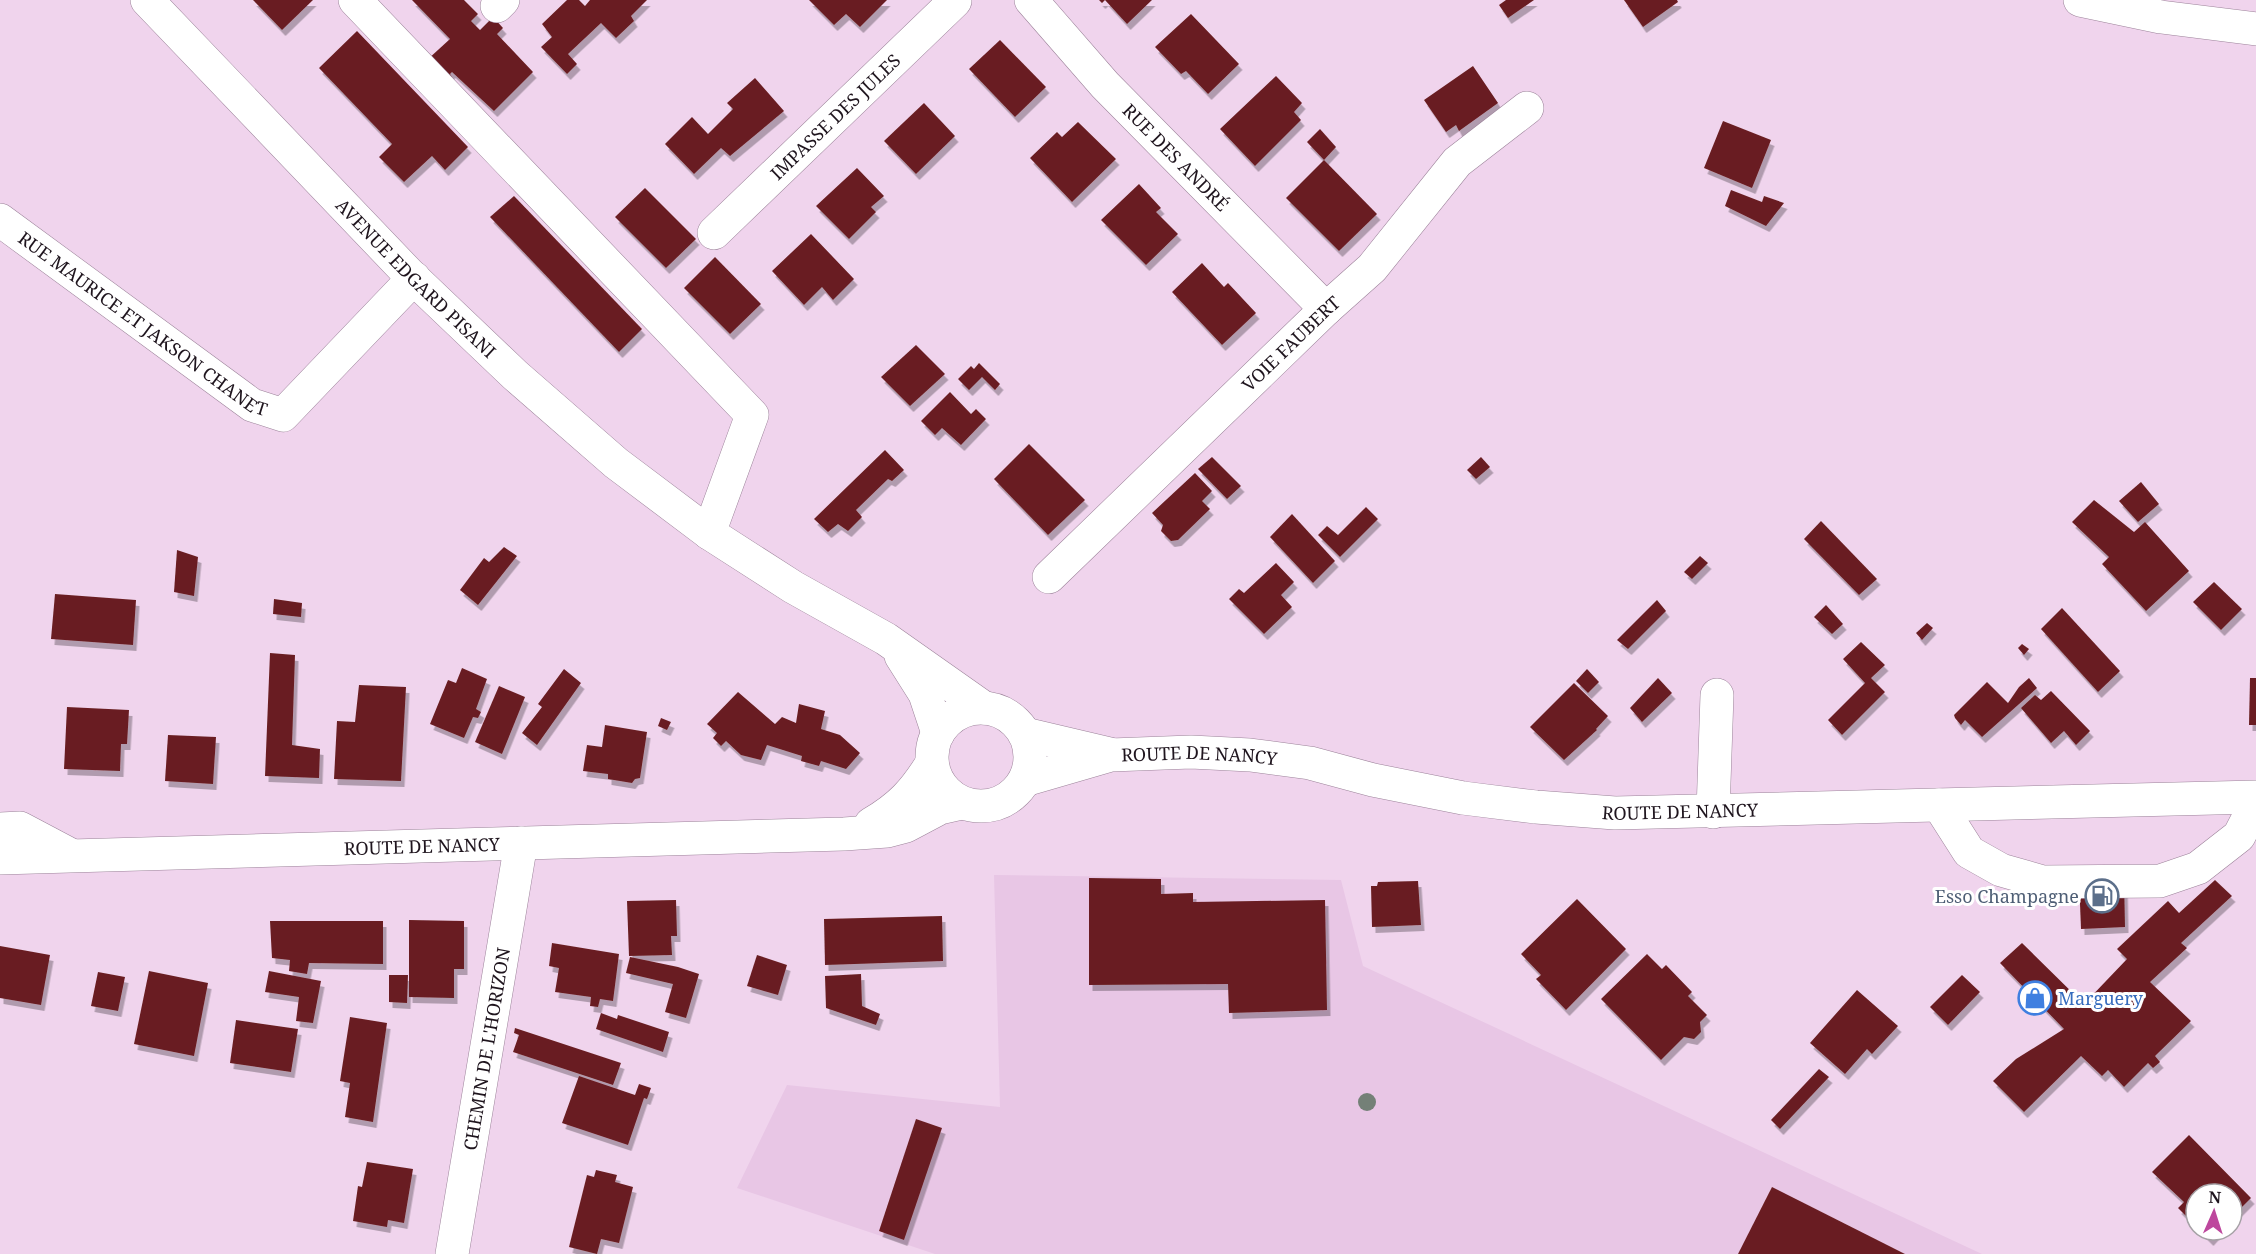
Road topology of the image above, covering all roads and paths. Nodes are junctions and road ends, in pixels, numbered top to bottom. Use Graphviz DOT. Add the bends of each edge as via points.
graph roads {
  1 [pos="147,0"];
  2 [pos="355,0"];
  3 [pos="955,0"];
  4 [pos="1031,0"];
  5 [pos="2080,0"];
  6 [pos="2256,29"];
  7 [pos="1527,108"];
  8 [pos="0,220"];
  9 [pos="714,233"];
  10 [pos="414,278"];
  11 [pos="1326,309"];
  12 [pos="709,533"];
  13 [pos="1049,577"];
  14 [pos="886,639"];
  15 [pos="1716,695"];
  16 [pos="984,708"];
  17 [pos="1025,734"];
  18 [pos="935,748"];
  19 [pos="1111,755"];
  20 [pos="1025,780"];
  21 [pos="2256,796"];
  22 [pos="962,803"];
  23 [pos="2256,803"];
  24 [pos="1939,805"];
  25 [pos="1713,812"];
  26 [pos="0,829"];
  27 [pos="844,834"];
  28 [pos="521,843"];
  29 [pos="2248,845"];
  30 [pos="71,855"];
  31 [pos="0,858"];
  32 [pos="452,1254"];
  1 -- 10 [label="main road, AVENUE EDGARD PISANI"];
  2 -- 12 [label="main road" via="752,416"];
  3 -- 9 [label="main road, IMPASSE DES JULES"];
  4 -- 11 [label="main road, RUE DES ANDRÉ" via="1104,85"];
  5 -- 6 [label="main road" via="2161,17"];
  7 -- 11 [label="main road, VOIE FAUBERT" via="1457,162 1372,268"];
  8 -- 10 [label="main road, RUE MAURICE ET JAKSON CHANET" via="252,405 283,415"];
  10 -- 12 [label="main road, AVENUE EDGARD PISANI" via="515,375 608,455"];
  11 -- 13 [label="main road, VOIE FAUBERT"];
  12 -- 14 [label="main road, AVENUE EDGARD PISANI"];
  14 -- 16 [label="main road, AVENUE EDGARD PISANI"];
  14 -- 18 [label="main road, AVENUE EDGARD PISANI" via="915,675 929,704"];
  15 -- 25 [label="main road"];
  16 -- 17 [label="main road" via="1015,720"];
  16 -- 18 [label="main road" via="968,709 953,716"];
  17 -- 19 [label="main road, ROUTE DE NANCY"];
  17 -- 20 [label="main road" via="1030,756"];
  18 -- 22 [label="main road" via="934,775 950,796"];
  18 -- 27 [label="main road, ROUTE DE NANCY" via="907,798 870,824"];
  19 -- 20 [label="main road, ROUTE DE NANCY"];
  19 -- 25 [label="main road, ROUTE DE NANCY" via="1250,755 1310,763 1463,798 1536,807 1615,813"];
  20 -- 22 [label="main road" via="1005,801 991,806"];
  21 -- 24 [label="main road, ROUTE DE NANCY"];
  22 -- 27 [label="main road, ROUTE DE NANCY" via="940,808 887,831"];
  23 -- 29 [label="main road"];
  24 -- 25 [label="main road, ROUTE DE NANCY"];
  24 -- 29 [label="main road" via="1969,852 2001,870 2043,882 2160,881"];
  26 -- 30 [label="main road" via="20,828"];
  27 -- 28 [label="main road, ROUTE DE NANCY"];
  28 -- 30 [label="main road, ROUTE DE NANCY"];
  28 -- 32 [label="main road, CHEMIN DE L'HORIZON"];
  30 -- 31 [label="main road, ROUTE DE NANCY"];
}
